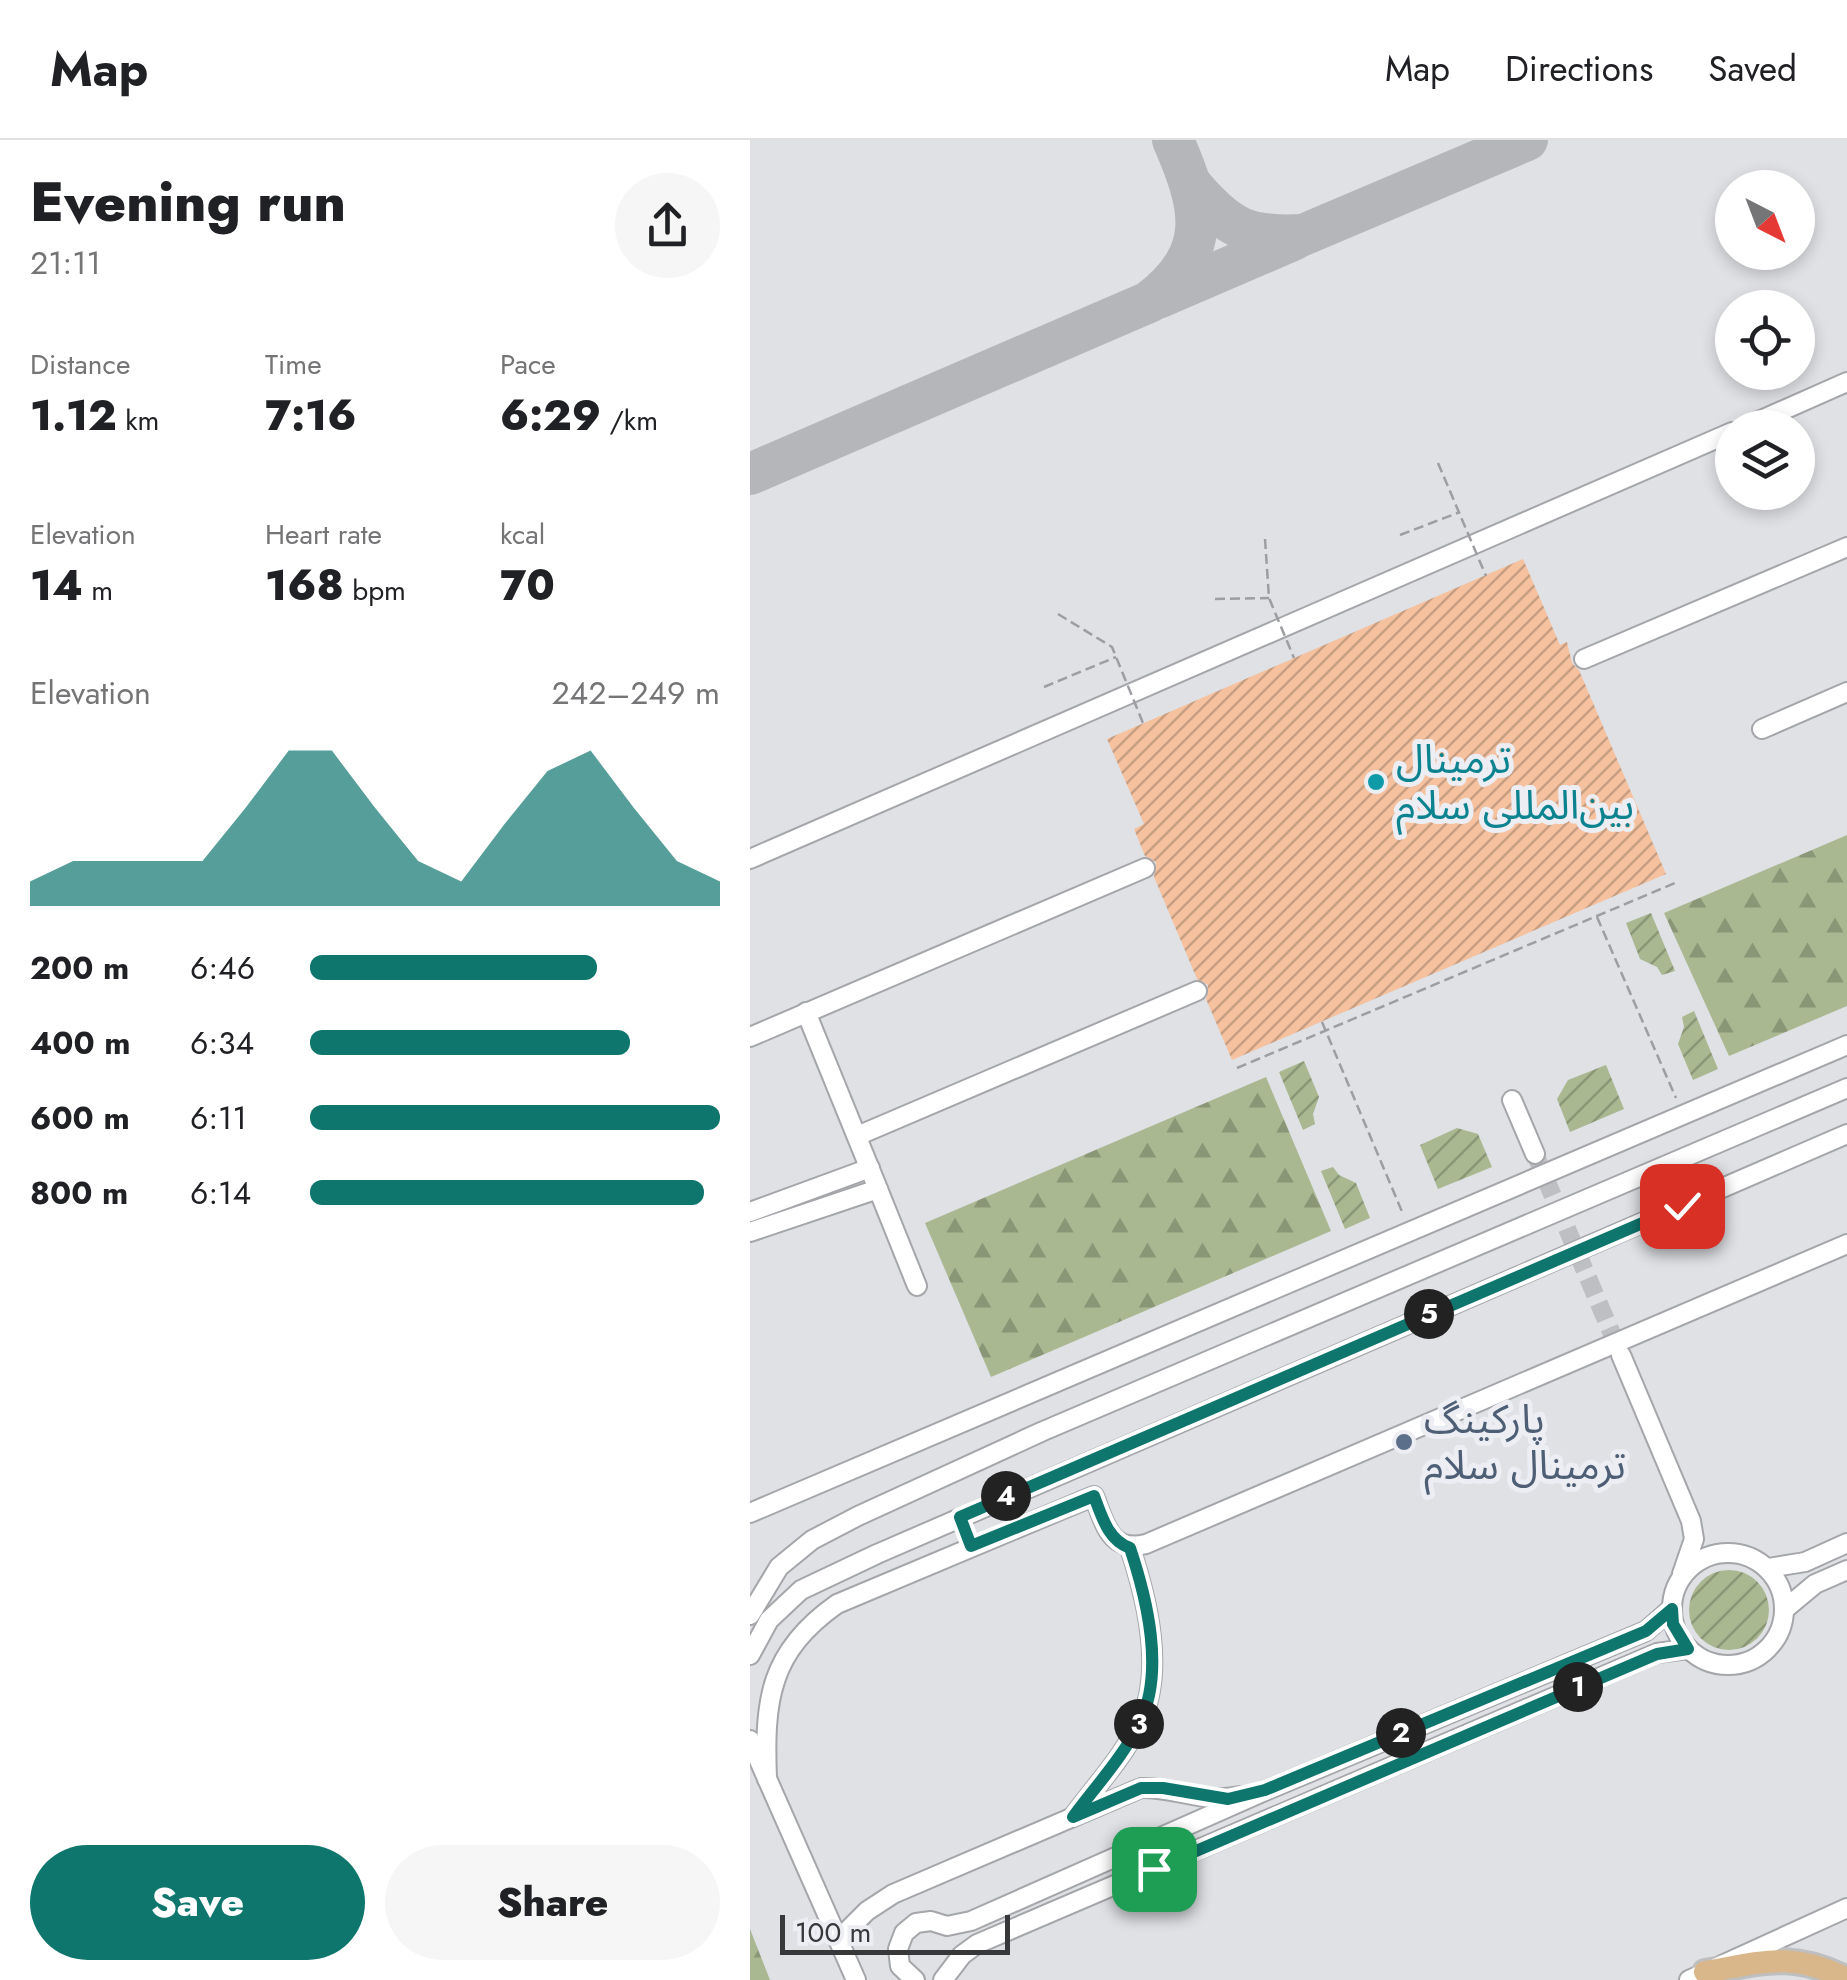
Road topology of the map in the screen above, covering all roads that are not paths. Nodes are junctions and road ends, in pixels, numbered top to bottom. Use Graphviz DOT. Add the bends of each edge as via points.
graph roads {
  1 [pos="1847,382"];
  2 [pos="1784,410"];
  3 [pos="1715,439"];
  4 [pos="1847,546"];
  5 [pos="1584,659"];
  6 [pos="1847,692"];
  7 [pos="1762,728"];
  8 [pos="750,860"];
  9 [pos="1145,868"];
  10 [pos="1197,991"];
  11 [pos="806,1012"];
  12 [pos="750,1037"];
  13 [pos="1847,1045"];
  14 [pos="1847,1088"];
  15 [pos="1512,1100"];
  16 [pos="1847,1134"];
  17 [pos="857,1136"];
  18 [pos="1534,1154"];
  19 [pos="870,1168"];
  20 [pos="878,1189"];
  21 [pos="750,1212"];
  22 [pos="750,1232"];
  23 [pos="1847,1244"];
  24 [pos="917,1286"];
  25 [pos="1622,1355"];
  26 [pos="751,1513"];
  27 [pos="960,1517"];
  28 [pos="1691,1521"];
  29 [pos="1847,1543"];
  30 [pos="971,1546"];
  31 [pos="1130,1548"];
  32 [pos="1739,1553"];
  33 [pos="1768,1568"];
  34 [pos="1847,1570"];
  35 [pos="1681,1577"];
  36 [pos="1785,1608"];
  37 [pos="1672,1609"];
  38 [pos="750,1614"];
  39 [pos="1688,1649"];
  40 [pos="750,1654"];
  41 [pos="750,1740"];
  42 [pos="767,1778"];
  43 [pos="1265,1790"];
  44 [pos="1073,1817"];
  45 [pos="1847,1908"];
  46 [pos="838,1940"];
  47 [pos="1697,1976"];
  48 [pos="1847,1979"];
  49 [pos="856,1980"];
  50 [pos="915,1980"];
  51 [pos="943,1980"];
  1 -- 2 [label="street"];
  3 -- 8 [label="street"];
  4 -- 5 [label="street"];
  6 -- 7 [label="street"];
  9 -- 11 [label="street"];
  10 -- 17 [label="street"];
  11 -- 12 [label="street"];
  11 -- 17 [label="street"];
  13 -- 26 [label="street"];
  14 -- 38 [label="street" via="858,1516 812,1540 780,1567"];
  15 -- 18 [label="street"];
  16 -- 27 [label="street"];
  17 -- 19 [label="street"];
  19 -- 20 [label="street"];
  19 -- 21 [label="street"];
  20 -- 22 [label="street"];
  20 -- 24 [label="street"];
  23 -- 31 [label="street"];
  25 -- 28 [label="street"];
  27 -- 30 [label="street"];
  27 -- 40 [label="street" via="800,1590 768,1620"];
  28 -- 32 [label="street"];
  28 -- 35 [label="street" via="1694,1539"];
  29 -- 33 [label="street" via="1805,1562"];
  30 -- 31 [label="street" via="1094,1496 1109,1532"];
  30 -- 42 [label="street" via="837,1604 811,1622 779,1667 769,1698"];
  31 -- 44 [label="street" via="1150,1646 1147,1701 1140,1722"];
  32 -- 33 [label="street"];
  32 -- 35 [label="street" via="1706,1556"];
  33 -- 36 [label="street"];
  34 -- 36 [label="street"];
  35 -- 37 [label="street"];
  36 -- 39 [label="street" via="1772,1644 1740,1664 1703,1660"];
  37 -- 39 [label="street"];
  37 -- 43 [label="street" via="1646,1631"];
  39 -- 51 [label="street" via="1657,1654 977,1944"];
  41 -- 42 [label="street"];
  42 -- 46 [label="street"];
  43 -- 44 [label="street" via="1228,1799 1141,1788"];
  43 -- 50 [label="street" via="971,1921 916,1924 898,1949 900,1966"];
  44 -- 46 [label="street" via="893,1894"];
  45 -- 47 [label="street"];
  46 -- 49 [label="street"];
  47 -- 48 [label="main road" via="1782,1959"];
}
